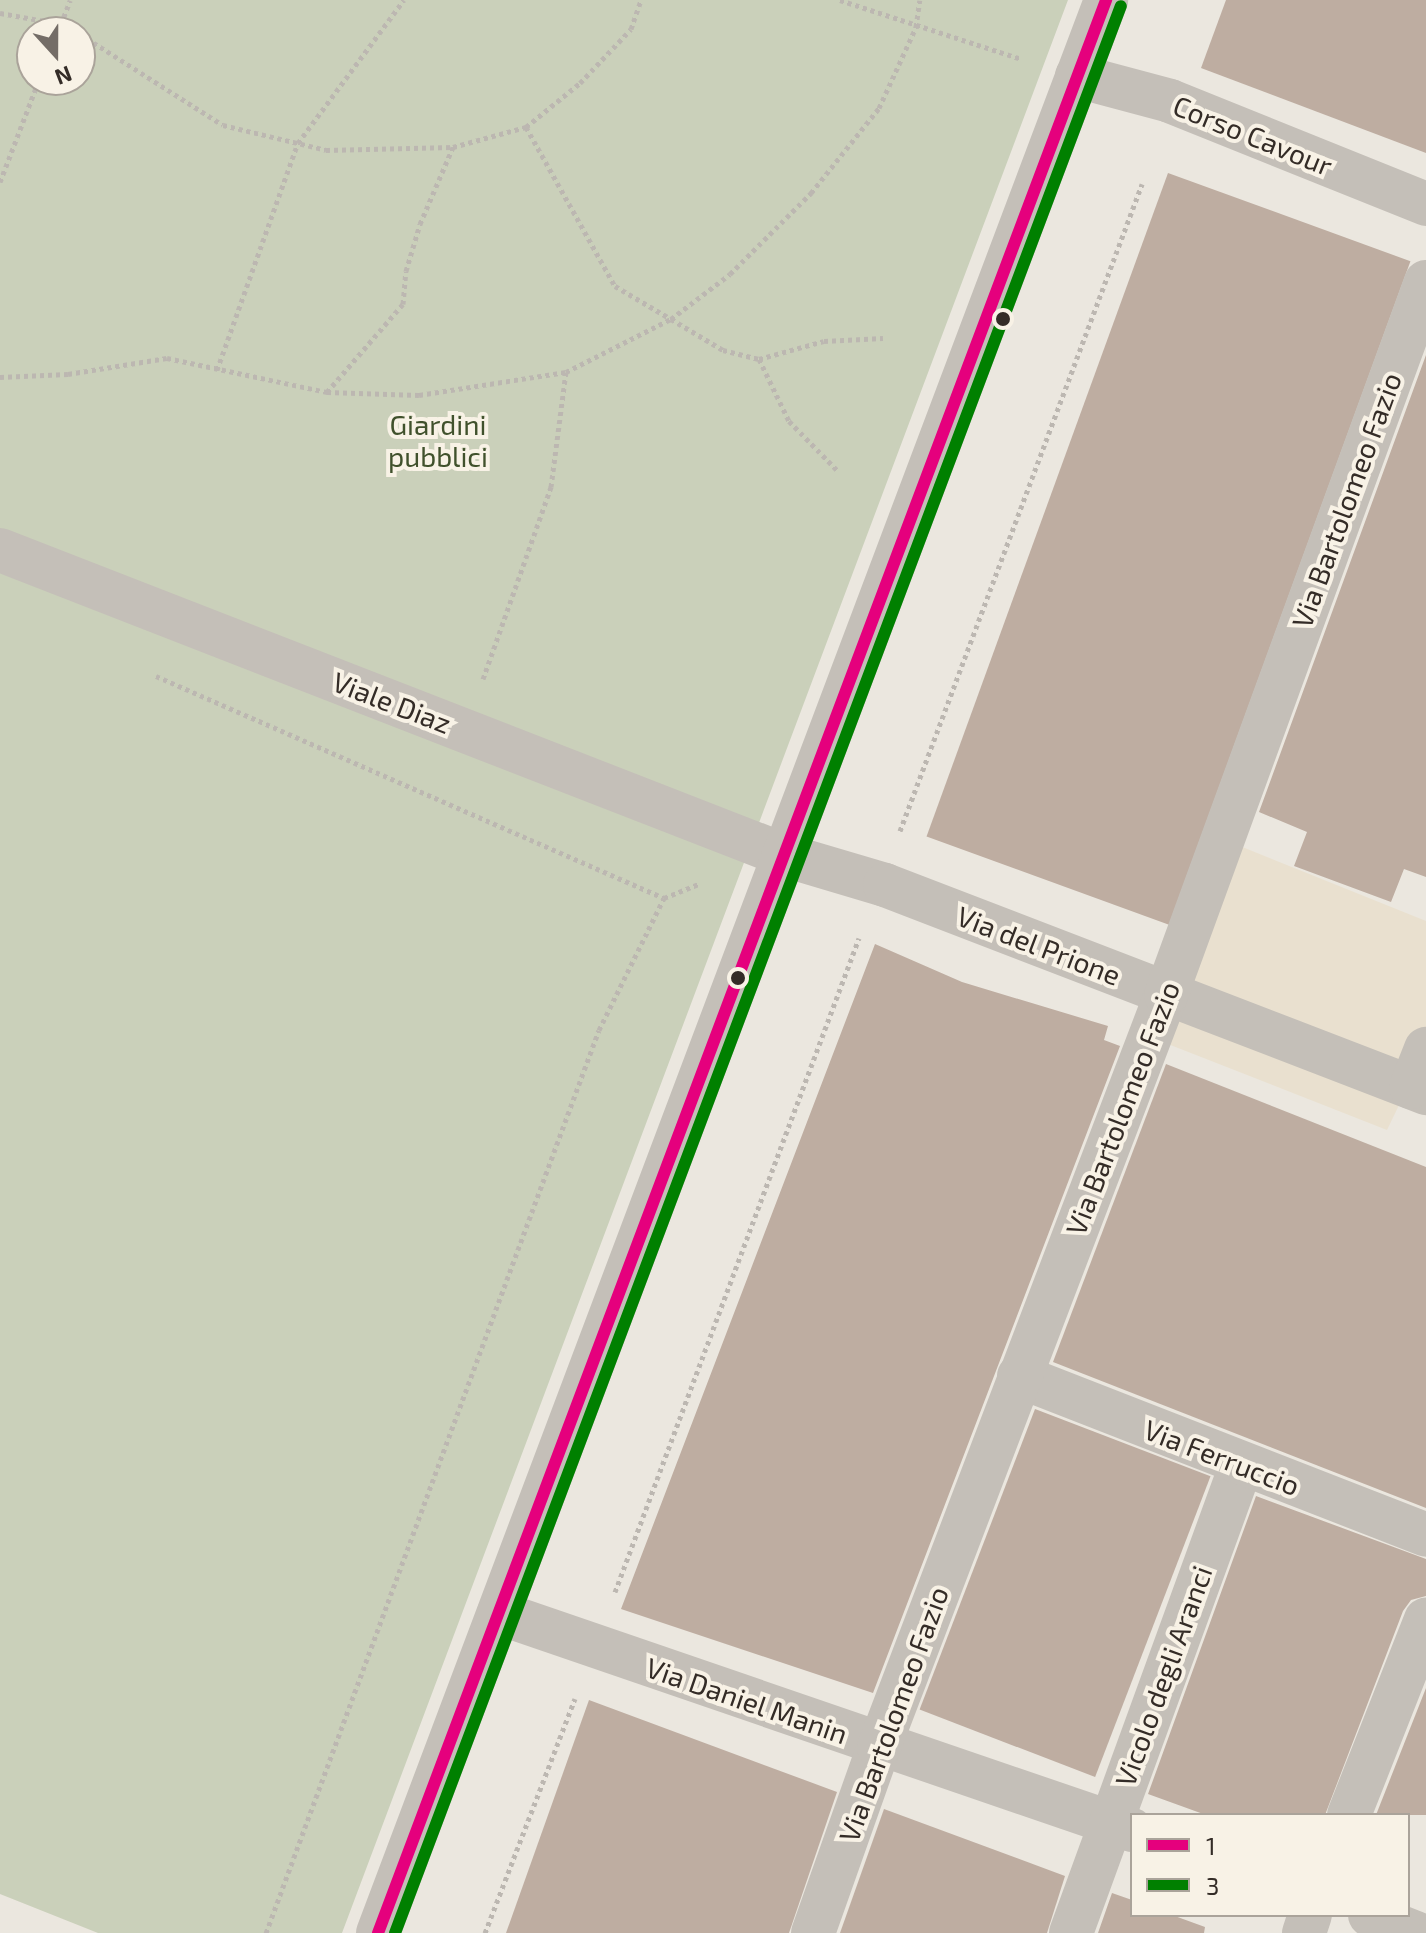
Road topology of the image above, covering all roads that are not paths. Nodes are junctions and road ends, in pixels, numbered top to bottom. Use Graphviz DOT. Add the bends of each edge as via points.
graph roads {
  1 [pos="1106,0"];
  2 [pos="1077,76"];
  3 [pos="1426,204"];
  4 [pos="1426,282"];
  5 [pos="0,550"];
  6 [pos="784,855"];
  7 [pos="1166,995"];
  8 [pos="1421,1076"];
  9 [pos="1019,1376"];
  10 [pos="1241,1465"];
  11 [pos="1426,1535"];
  12 [pos="499,1613"];
  13 [pos="1426,1620"];
  14 [pos="879,1747"];
  15 [pos="1350,1813"];
  16 [pos="1120,1826"];
  17 [pos="1375,1917"];
  18 [pos="378,1933"];
  19 [pos="813,1933"];
  20 [pos="1071,1933"];
  21 [pos="1416,1933"];
  1 -- 2 [label="street"];
  2 -- 3 [label="street, Corso Cavour" via="1170,101"];
  2 -- 6 [label="street"];
  4 -- 7 [label="street, Via Bartolomeo Fazio"];
  5 -- 6 [label="street, Viale Diaz"];
  6 -- 7 [label="street, Via del Prione" via="880,883"];
  6 -- 12 [label="street"];
  7 -- 8 [label="street, Via del Prione"];
  7 -- 9 [label="street, Via Bartolomeo Fazio"];
  9 -- 10 [label="street, Via Ferruccio"];
  9 -- 14 [label="street, Via Bartolomeo Fazio"];
  10 -- 11 [label="street, Via Ferruccio"];
  10 -- 16 [label="street, Vicolo degli Aranci"];
  12 -- 14 [label="street, Via Daniel Manin"];
  12 -- 18 [label="street"];
  13 -- 15 [label="street"];
  14 -- 16 [label="street, Via Daniel Manin"];
  14 -- 19 [label="street, Via Bartolomeo Fazio"];
  16 -- 20 [label="street, Vicolo degli Aranci"];
  17 -- 21 [label="street"];
}
